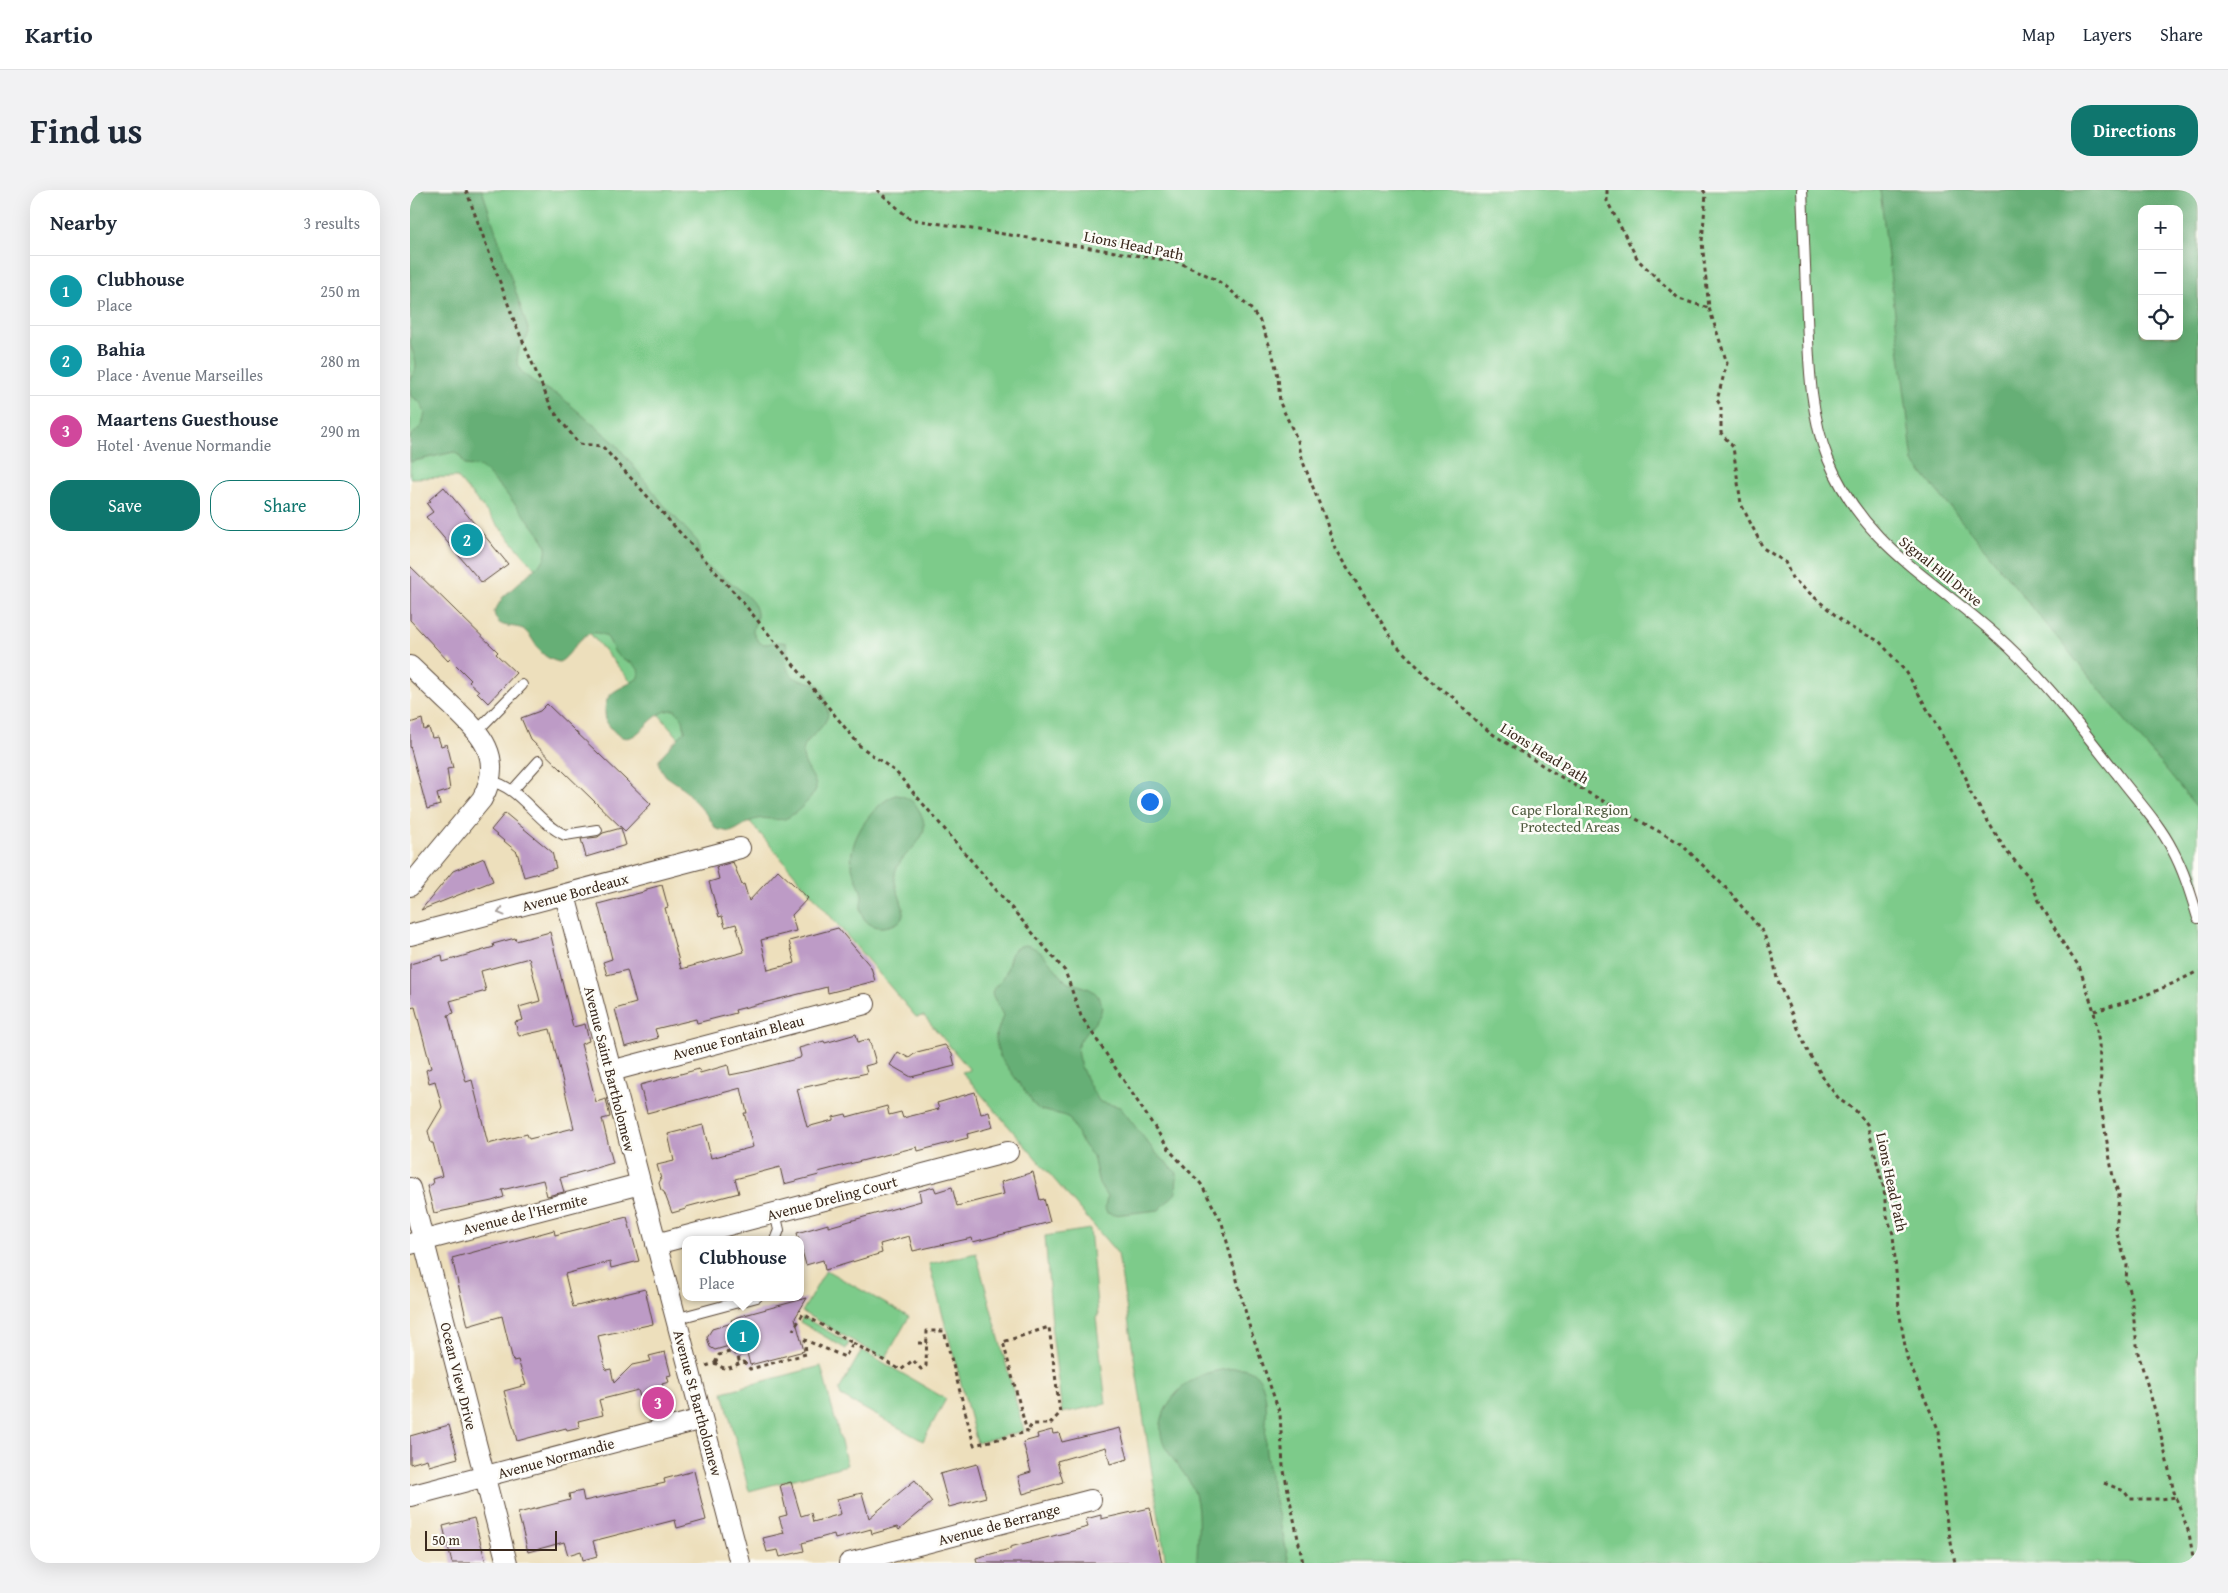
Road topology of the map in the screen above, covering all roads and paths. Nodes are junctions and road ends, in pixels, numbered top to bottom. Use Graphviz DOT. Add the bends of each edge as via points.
graph roads {
  1 [pos="466,190"];
  2 [pos="878,190"];
  3 [pos="1607,190"];
  4 [pos="1703,190"];
  5 [pos="1802,190"];
  6 [pos="1709,308"];
  7 [pos="410,666"];
  8 [pos="522,685"];
  9 [pos="477,732"];
  10 [pos="539,762"];
  11 [pos="490,781"];
  12 [pos="512,791"];
  13 [pos="596,830"];
  14 [pos="740,848"];
  15 [pos="410,886"];
  16 [pos="565,895"];
  17 [pos="2198,918"];
  18 [pos="410,936"];
  19 [pos="2198,971"];
  20 [pos="865,1004"];
  21 [pos="2094,1011"];
  22 [pos="611,1071"];
  23 [pos="1008,1152"];
  24 [pos="640,1184"];
  25 [pos="410,1188"];
  26 [pos="775,1213"];
  27 [pos="687,1236"];
  28 [pos="777,1236"];
  29 [pos="682,1237"];
  30 [pos="417,1242"];
  31 [pos="656,1244"];
  32 [pos="742,1301"];
  33 [pos="675,1319"];
  34 [pos="792,1330"];
  35 [pos="853,1343"];
  36 [pos="918,1343"];
  37 [pos="927,1343"];
  38 [pos="715,1363"];
  39 [pos="740,1364"];
  40 [pos="723,1369"];
  41 [pos="702,1419"];
  42 [pos="1027,1432"];
  43 [pos="484,1476"];
  44 [pos="2104,1483"];
  45 [pos="410,1496"];
  46 [pos="2176,1497"];
  47 [pos="1091,1500"];
  48 [pos="507,1563"];
  49 [pos="740,1563"];
  50 [pos="850,1563"];
  51 [pos="1303,1563"];
  52 [pos="1955,1563"];
  53 [pos="2194,1563"];
  1 -- 51 [label="path" via="515,322 552,409 579,444 602,446 740,599 860,746 896,772 1001,894 1065,971 1081,1016 1171,1152 1202,1184 1222,1223 1249,1325 1280,1414 1283,1466"];
  2 -- 52 [label="path, Lions Head Path" via="910,219 1178,262 1228,288 1260,321 1278,376 1280,404 1298,441 1335,549 1396,645 1438,687 1494,735 1574,785 1680,843 1728,890 1763,932 1769,943 1777,979 1808,1052 1840,1100 1867,1124 1893,1234 1894,1266 1907,1358 1939,1431 1945,1512"];
  3 -- 6 [label="path" via="1607,201 1638,260 1679,299"];
  4 -- 6 [label="path" via="1706,194 1702,242"];
  5 -- 17 [label="lane, Signal Hill Drive" via="1813,399 1824,448 1842,487 1867,525 1882,541 1913,570 1997,636 2057,699 2168,842"];
  6 -- 21 [label="path" via="1727,363 1717,400 1721,406 1721,433 1733,447 1741,504 1764,548 1785,562 1792,578 1848,626 1879,640 1908,673 1966,778 1970,792 2006,851 2030,877 2038,899 2078,966"];
  7 -- 9 [label="street"];
  8 -- 9 [label="lane"];
  9 -- 11 [label="street" via="489,752"];
  10 -- 12 [label="lane"];
  11 -- 12 [label="lane"];
  11 -- 15 [label="street" via="475,809"];
  12 -- 13 [label="lane" via="565,835"];
  14 -- 16 [label="street, Avenue Bordeaux"];
  16 -- 18 [label="street, Avenue Bordeaux, one-way"];
  16 -- 22 [label="street, Avenue Saint Bartholomew"];
  19 -- 21 [label="path" via="2158,992"];
  20 -- 22 [label="street, Avenue Fontain Bleau"];
  21 -- 46 [label="path" via="2101,1074 2099,1095 2119,1195 2116,1231 2127,1265 2126,1281 2138,1353"];
  22 -- 24 [label="street, Avenue Saint Bartholomew"];
  23 -- 26 [label="street, Avenue Dreling Court"];
  24 -- 30 [label="street, Avenue de l'Hermite"];
  24 -- 31 [label="street, Avenue Saint Bartholomew"];
  25 -- 30 [label="street, Ocean View Drive"];
  26 -- 27 [label="street, Avenue Dreling Court"];
  26 -- 28 [label="lane" via="779,1230"];
  29 -- 31 [label="street, Avenue Dreling Court"];
  30 -- 43 [label="street, Ocean View Drive"];
  31 -- 33 [label="street, Avenue St Bartholomew"];
  32 -- 33 [label="lane"];
  33 -- 41 [label="street, Avenue St Bartholomew"];
  34 -- 35 [label="path" via="803,1314"];
  35 -- 37 [label="path" via="901,1370 913,1360 921,1370 926,1366"];
  35 -- 39 [label="path" via="845,1356 805,1340 806,1354 750,1369 746,1363"];
  36 -- 37 [label="path"];
  37 -- 42 [label="path" via="928,1330 944,1331 974,1445"];
  38 -- 39 [label="path" via="719,1355 733,1351"];
  39 -- 40 [label="path"];
  41 -- 43 [label="street, Avenue Normandie"];
  41 -- 49 [label="street, Avenue St Bartholomew"];
  42 -- 42 [label="path" via="1002,1342 1049,1327 1060,1413 1050,1424 1032,1424"];
  43 -- 45 [label="street, Avenue Normandie"];
  43 -- 48 [label="street, Ocean View Drive"];
  44 -- 46 [label="path" via="2124,1491 2130,1499"];
  46 -- 53 [label="path" via="2189,1533"];
  47 -- 50 [label="street, Avenue de Berrange"];
}
